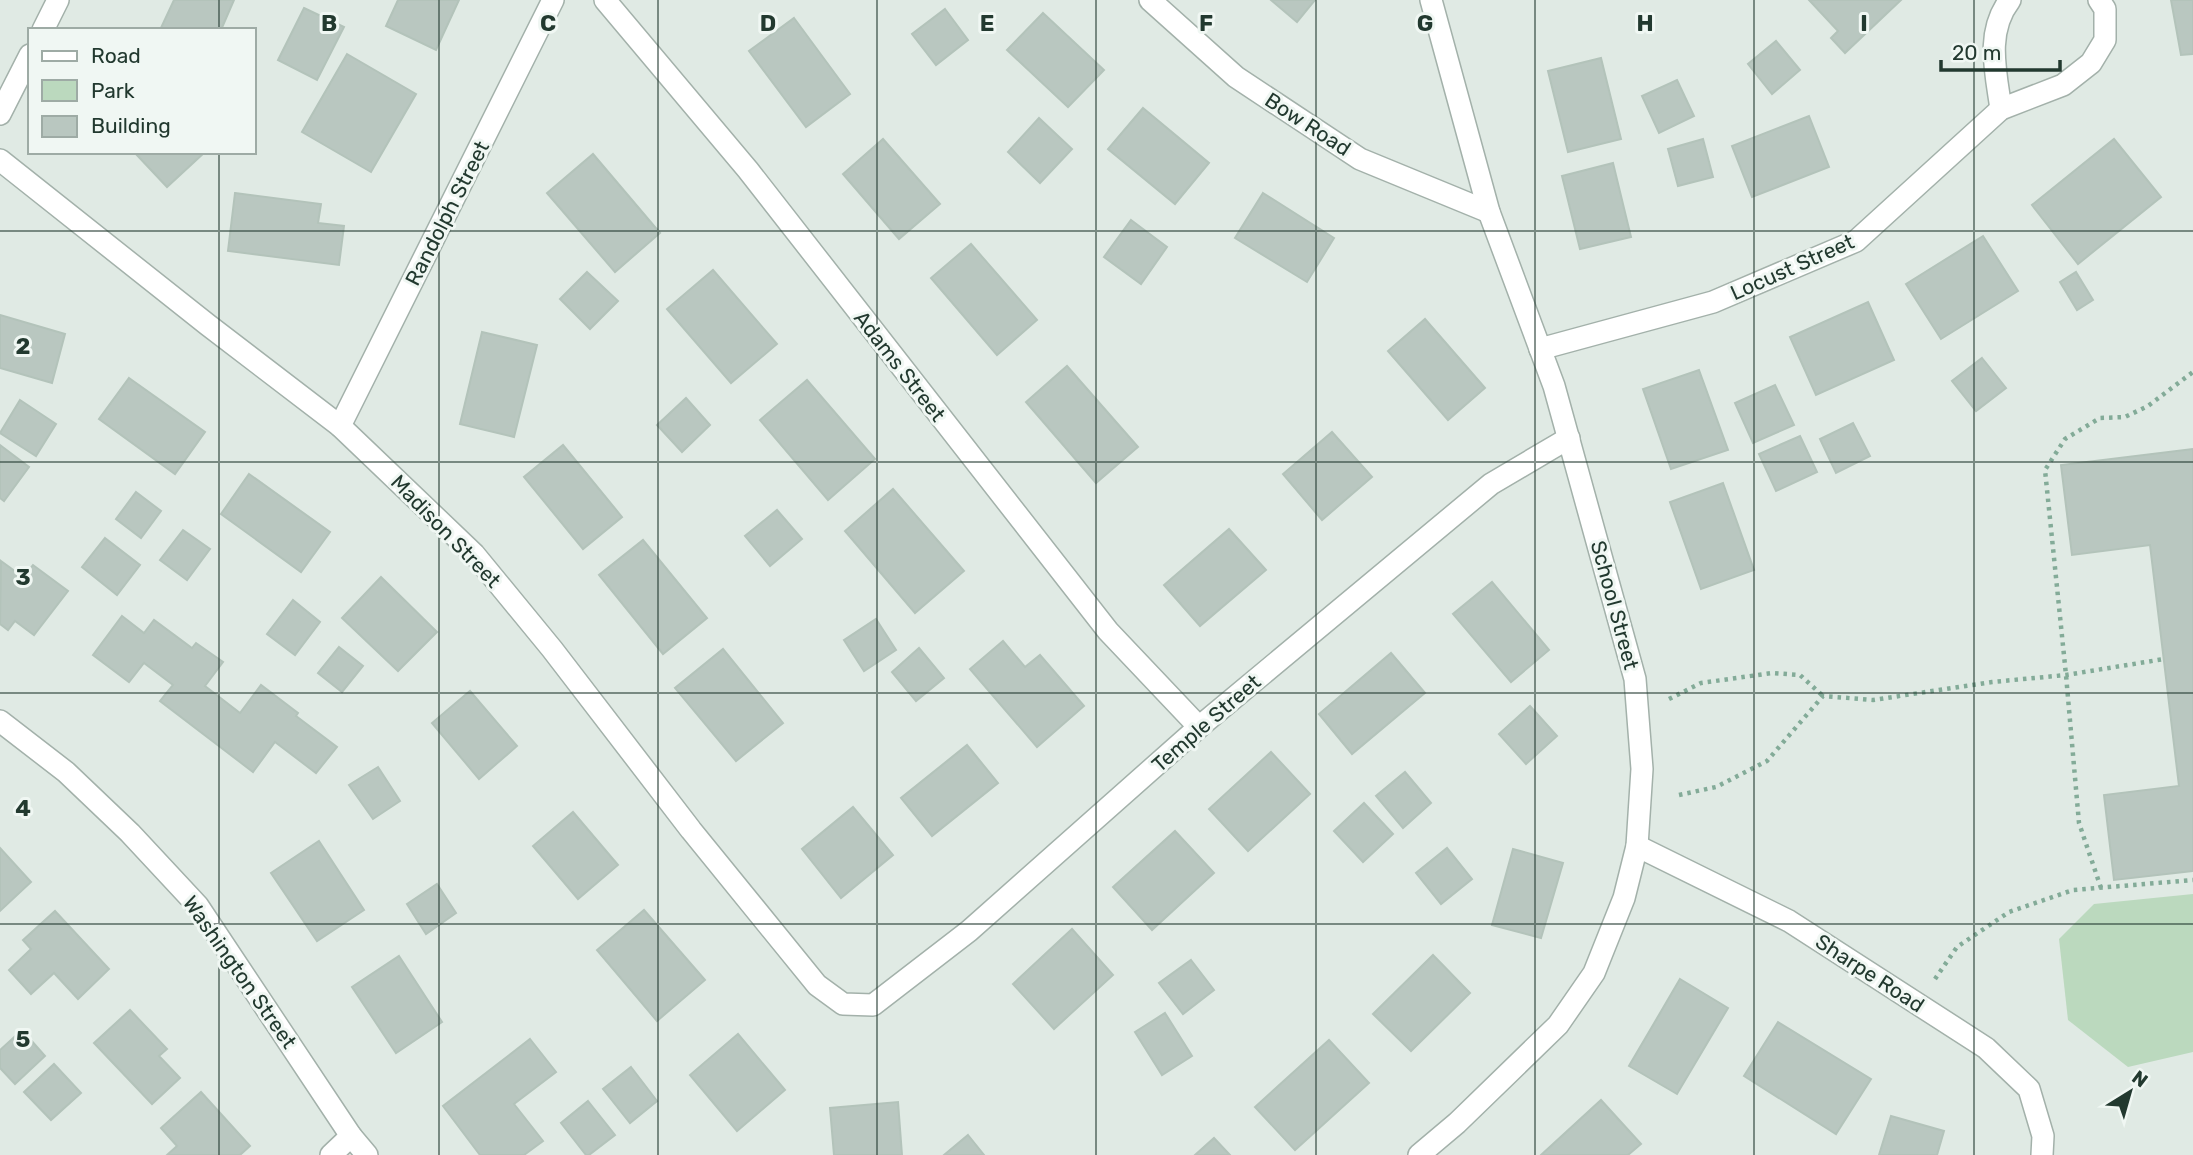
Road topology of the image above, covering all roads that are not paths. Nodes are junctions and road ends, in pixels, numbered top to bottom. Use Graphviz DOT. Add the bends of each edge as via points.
graph roads {
  1 [pos="58,0"];
  2 [pos="553,0"];
  3 [pos="605,0"];
  4 [pos="1150,0"];
  5 [pos="1431,0"];
  6 [pos="2010,0"];
  7 [pos="2099,0"];
  8 [pos="44,28"];
  9 [pos="28,59"];
  10 [pos="2001,109"];
  11 [pos="0,114"];
  12 [pos="0,160"];
  13 [pos="1489,212"];
  14 [pos="1540,349"];
  15 [pos="340,426"];
  16 [pos="1569,438"];
  17 [pos="0,721"];
  18 [pos="1199,727"];
  19 [pos="1637,846"];
  20 [pos="847,1004"];
  21 [pos="351,1136"];
  22 [pos="331,1155"];
  23 [pos="367,1155"];
  24 [pos="1419,1155"];
  25 [pos="2042,1155"];
  1 -- 8 [label="street"];
  2 -- 15 [label="street, Randolph Street"];
  3 -- 18 [label="street, Adams Street" via="748,170 1108,631"];
  4 -- 13 [label="street, Bow Road" via="1236,77 1360,159"];
  5 -- 13 [label="street, School Street"];
  6 -- 10 [label="street" via="1995,30 1993,59"];
  7 -- 10 [label="street, Locust Street" via="2105,9 2105,40 2091,63 2063,85"];
  9 -- 11 [label="street"];
  10 -- 14 [label="street, Locust Street" via="1856,241 1713,302"];
  12 -- 15 [label="street, Madison Street"];
  13 -- 14 [label="street, School Street"];
  14 -- 16 [label="street, School Street"];
  15 -- 20 [label="street, Madison Street" via="474,554 817,985"];
  16 -- 18 [label="street, Temple Street" via="1491,484"];
  16 -- 19 [label="street, School Street" via="1635,679 1642,769"];
  17 -- 21 [label="street, Washington Street" via="66,772 198,906"];
  18 -- 20 [label="street, Temple Street" via="969,931 873,1005"];
  19 -- 24 [label="street, School Street" via="1624,898 1594,973 1558,1026"];
  19 -- 25 [label="street, Sharpe Road" via="1789,920 1986,1048 2029,1089 2043,1136"];
  21 -- 22 [label="street"];
  21 -- 23 [label="street, Washington Street"];
}
